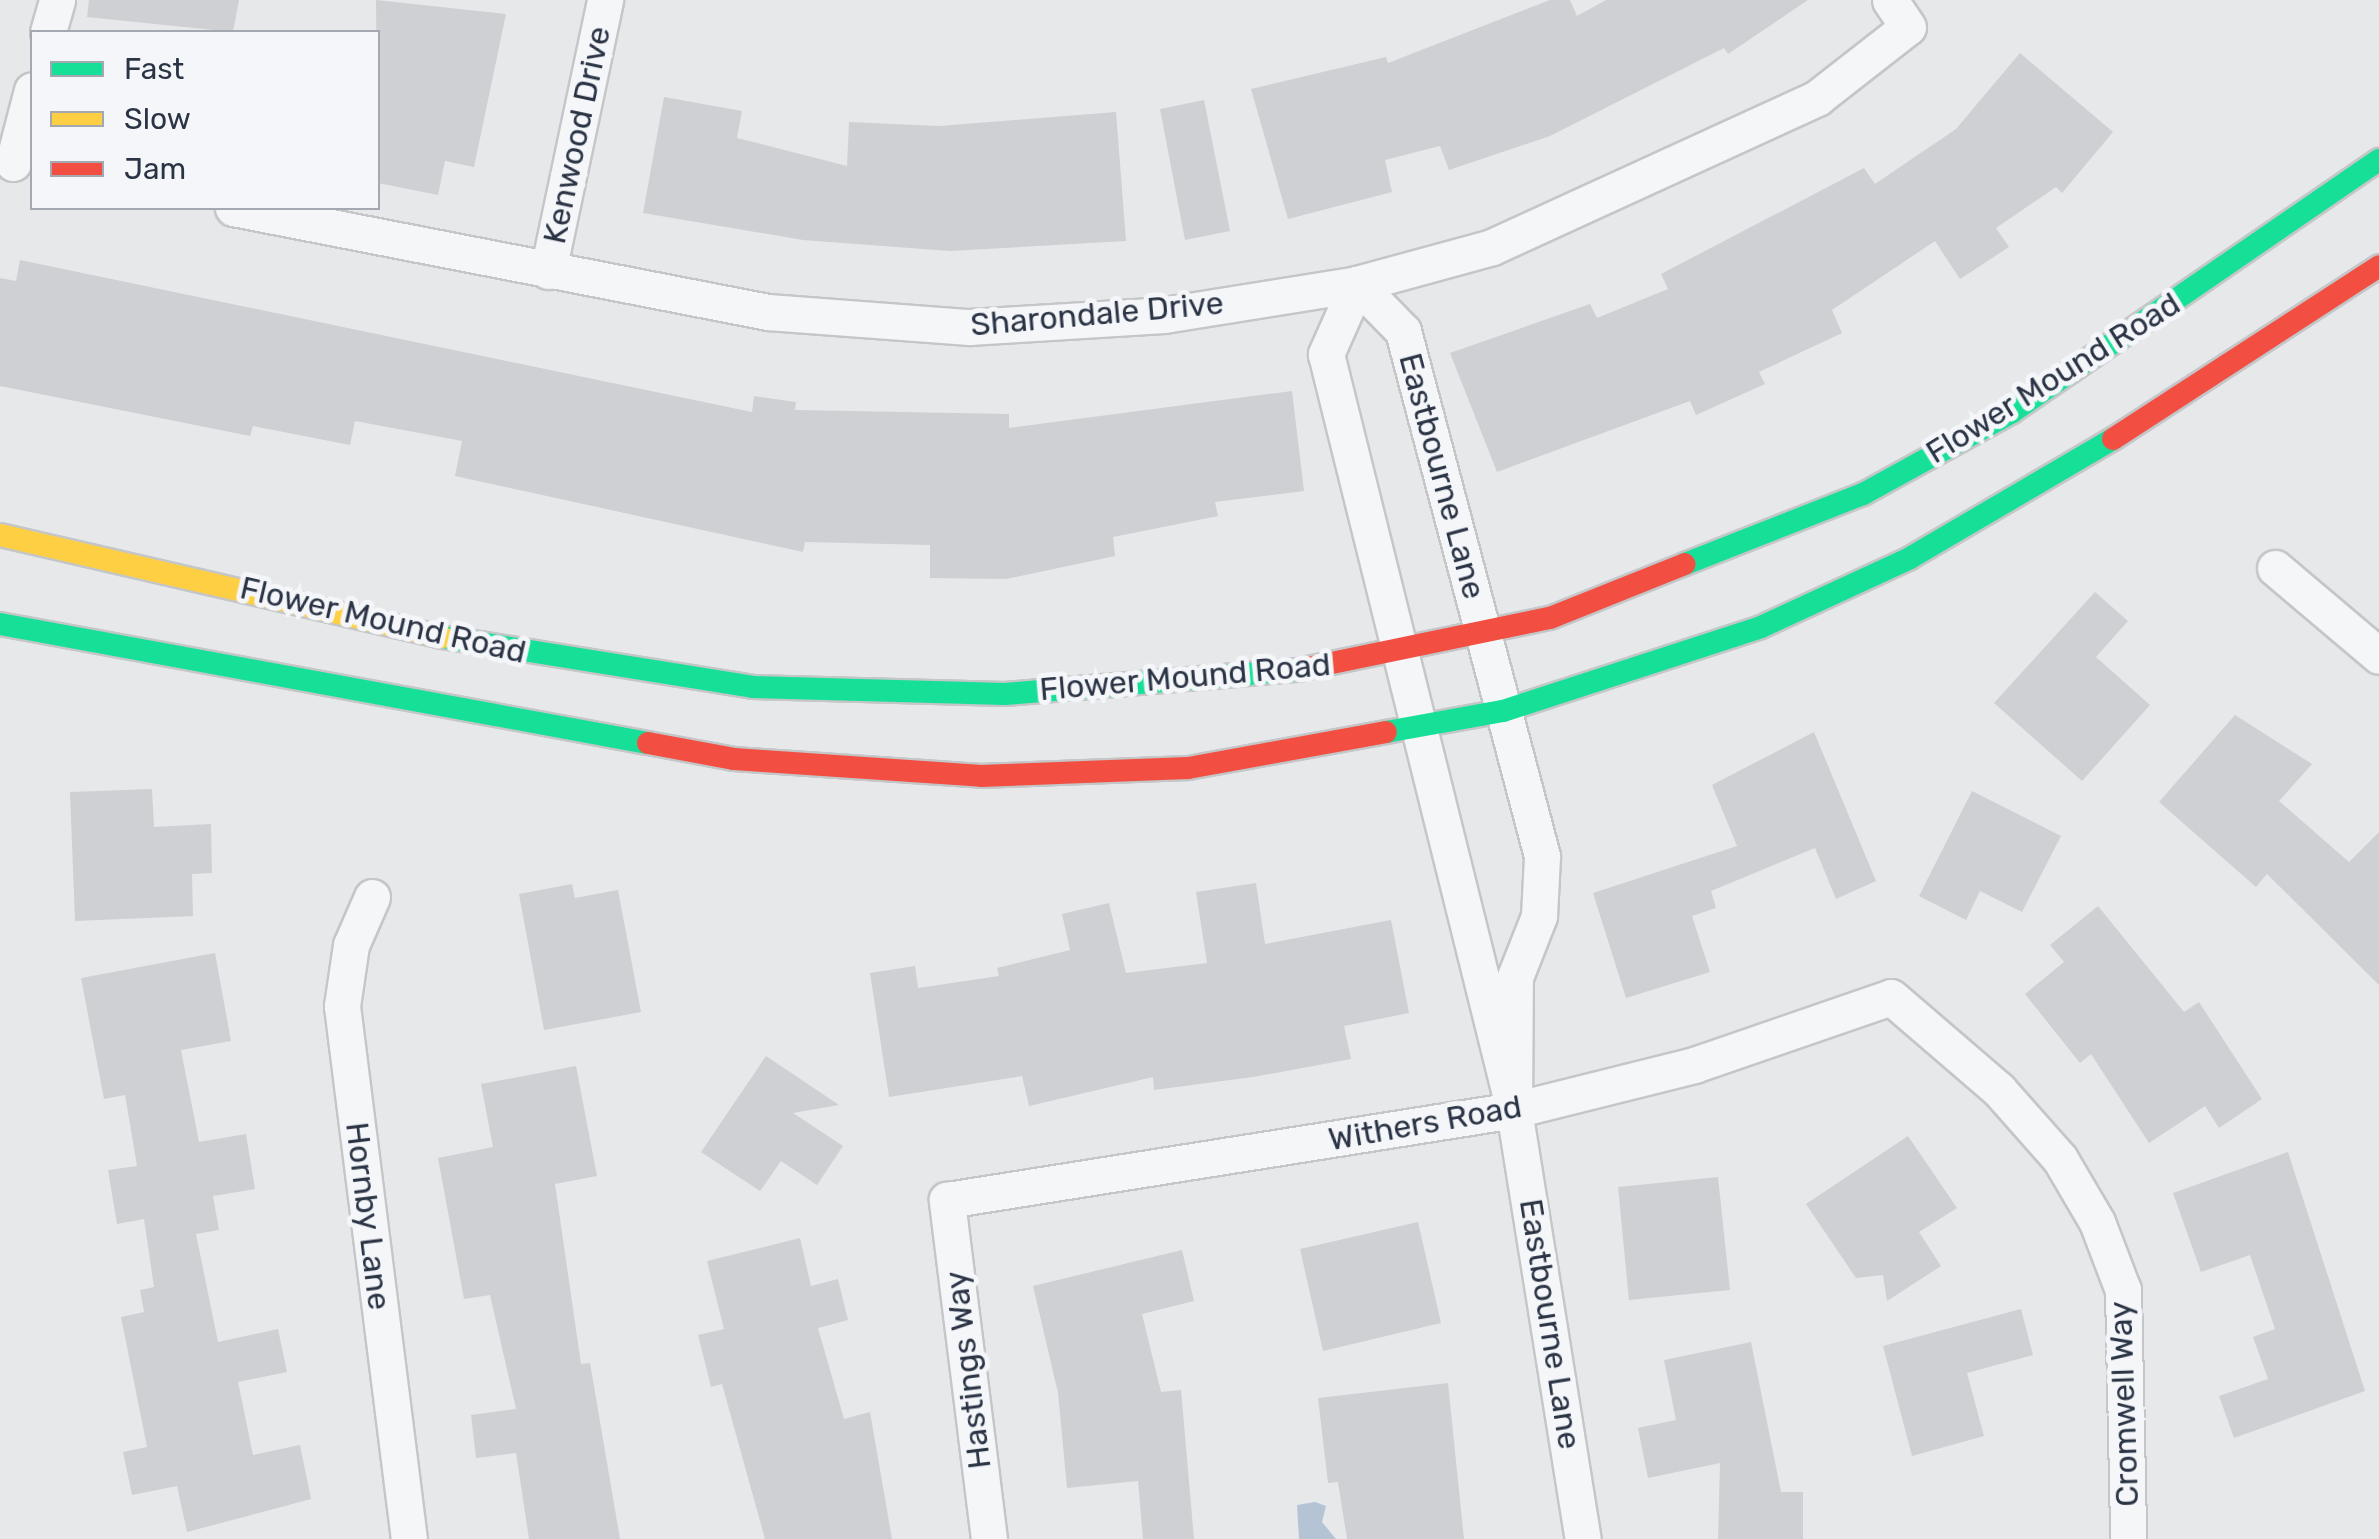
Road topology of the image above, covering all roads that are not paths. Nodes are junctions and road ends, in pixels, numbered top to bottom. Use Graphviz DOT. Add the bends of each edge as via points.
graph roads {
  1 [pos="57,0"];
  2 [pos="604,0"];
  3 [pos="1899,14"];
  4 [pos="49,30"];
  5 [pos="30,99"];
  6 [pos="2379,160"];
  7 [pos="15,164"];
  8 [pos="243,210"];
  9 [pos="2379,266"];
  10 [pos="548,271"];
  11 [pos="1357,284"];
  12 [pos="0,535"];
  13 [pos="2275,568"];
  14 [pos="0,624"];
  15 [pos="1484,633"];
  16 [pos="1398,650"];
  17 [pos="2379,656"];
  18 [pos="1503,711"];
  19 [pos="1414,727"];
  20 [pos="372,897"];
  21 [pos="1890,997"];
  22 [pos="1514,1110"];
  23 [pos="948,1200"];
  24 [pos="409,1539"];
  25 [pos="989,1539"];
  26 [pos="1583,1539"];
  27 [pos="2128,1539"];
  1 -- 4 [label="street"];
  2 -- 10 [label="street, Kenwood Drive"];
  3 -- 11 [label="street, Sharondale Drive" via="1818,98 1492,246"];
  5 -- 7 [label="street"];
  6 -- 15 [label="main road, Flower Mound Road" via="2012,412 1863,494 1638,586"];
  8 -- 10 [label="street, Sharondale Drive"];
  9 -- 18 [label="main road, Flower Mound Road" via="2066,470 1910,558 1761,627"];
  10 -- 11 [label="street, Sharondale Drive" via="768,312 969,327 1164,314"];
  11 -- 15 [label="street, Eastbourne Lane" via="1403,331"];
  11 -- 16 [label="street, Eastbourne Lane" via="1326,354"];
  12 -- 16 [label="main road, Flower Mound Road" via="512,653 753,687 1005,694 1318,668"];
  13 -- 17 [label="street"];
  14 -- 19 [label="main road, Flower Mound Road" via="734,760 982,776 1188,768"];
  15 -- 16 [label="main road, Flower Mound Road"];
  15 -- 18 [label="street, Eastbourne Lane"];
  16 -- 19 [label="street, Eastbourne Lane"];
  18 -- 19 [label="main road, Flower Mound Road"];
  18 -- 22 [label="street, Eastbourne Lane" via="1542,856 1539,916 1515,977"];
  19 -- 22 [label="street, Eastbourne Lane"];
  20 -- 24 [label="street, Hornby Lane" via="351,946 342,1006"];
  21 -- 22 [label="street, Withers Road" via="1694,1064"];
  21 -- 27 [label="street, Cromwell Way" via="1998,1090 2060,1158 2097,1222 2123,1290"];
  22 -- 23 [label="street, Withers Road"];
  22 -- 26 [label="street, Eastbourne Lane"];
  23 -- 25 [label="street, Hastings Way"];
}
